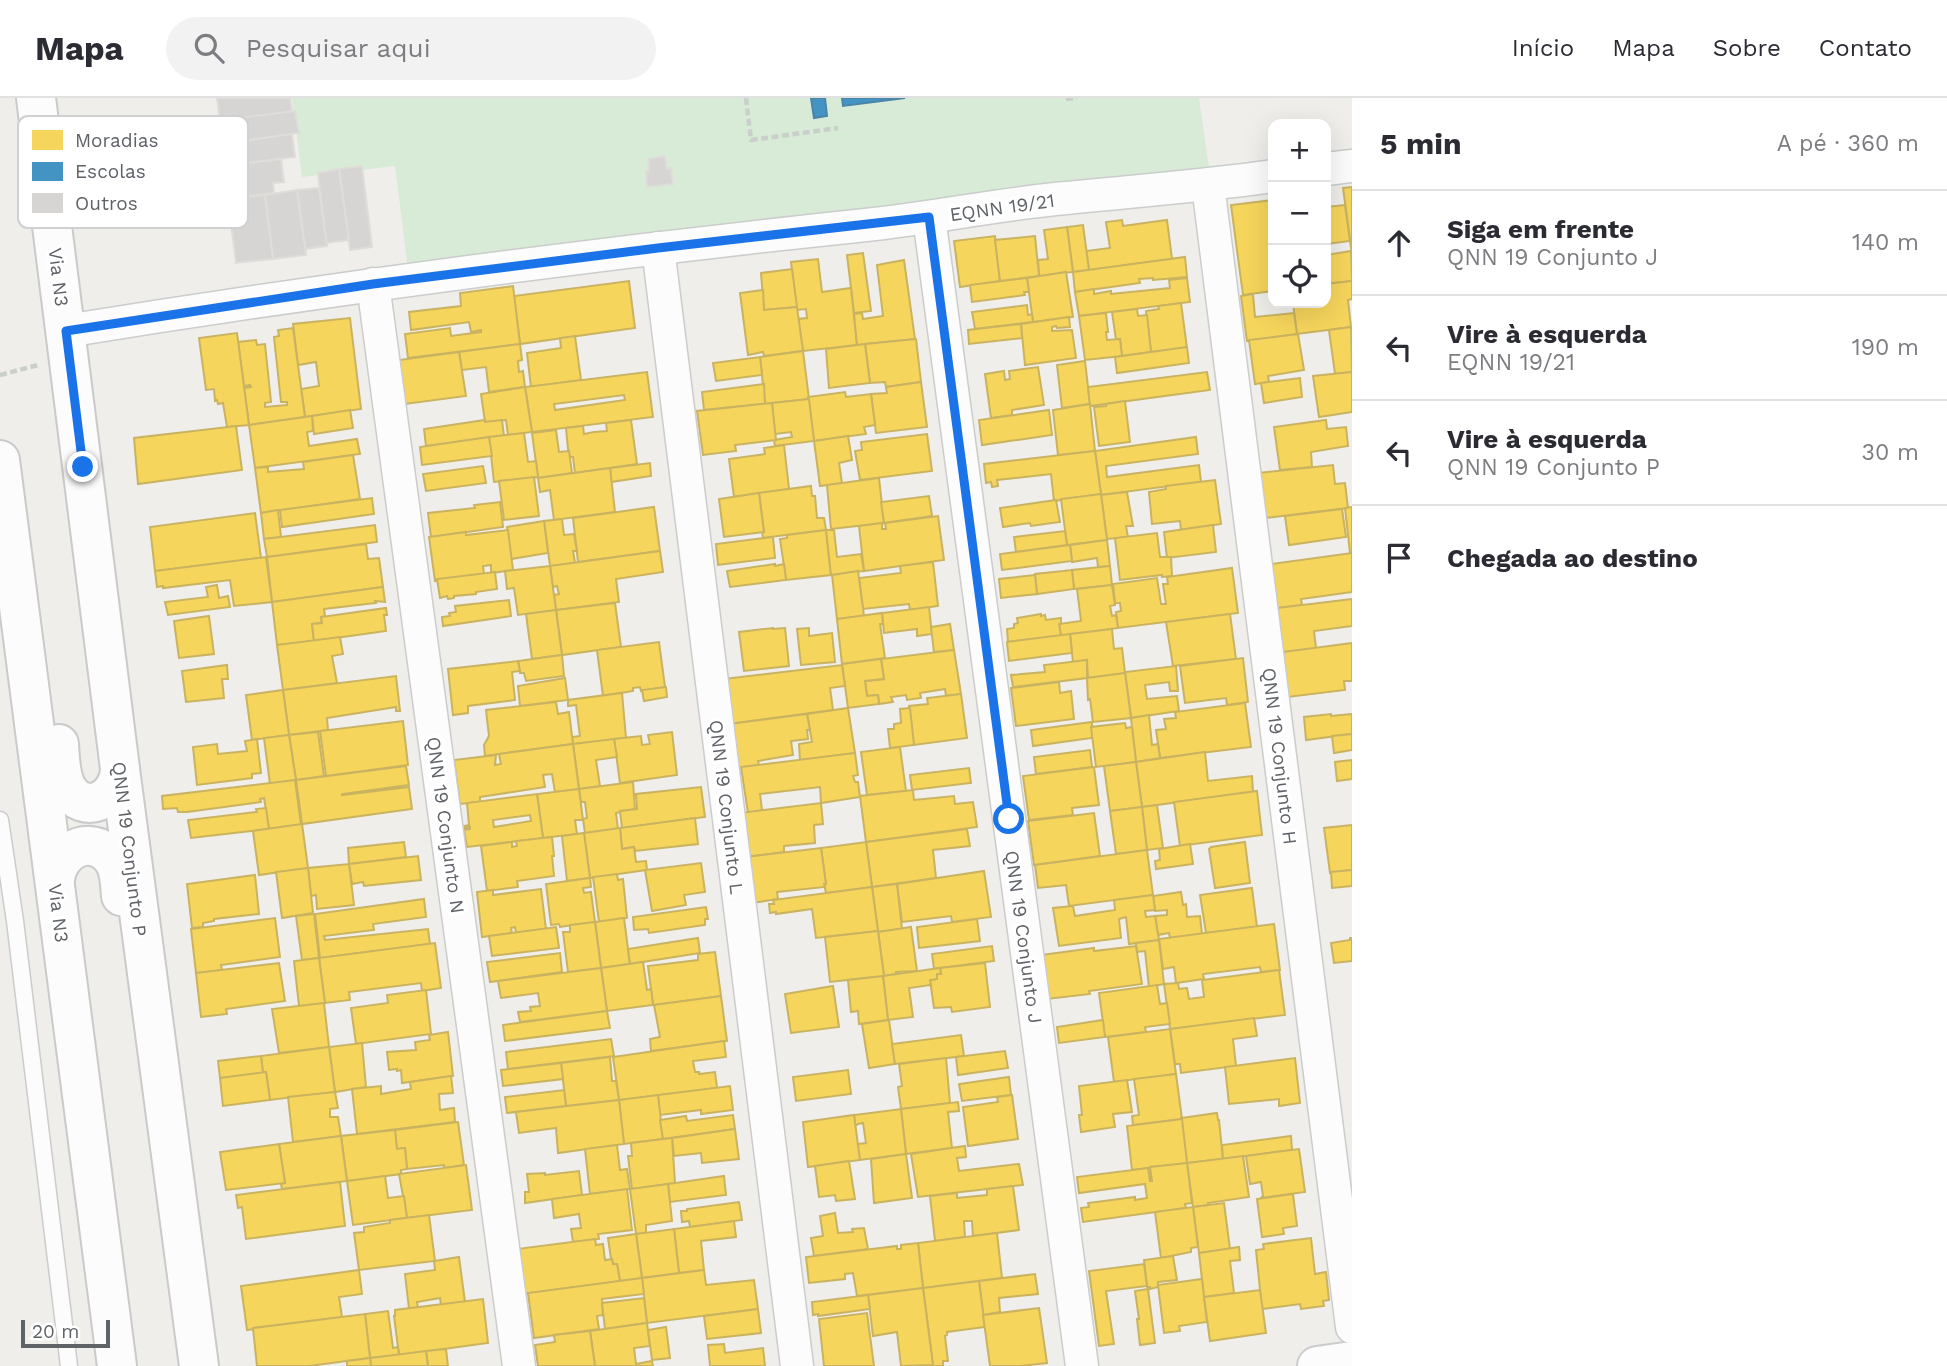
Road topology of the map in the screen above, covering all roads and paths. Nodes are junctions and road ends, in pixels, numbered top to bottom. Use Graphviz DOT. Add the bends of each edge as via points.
graph roads {
  1 [pos="36,98"];
  2 [pos="746,98"];
  3 [pos="1077,98"];
  4 [pos="1066,99"];
  5 [pos="38,116"];
  6 [pos="838,128"];
  7 [pos="1352,166"];
  8 [pos="1331,168"];
  9 [pos="1268,177"];
  10 [pos="1208,185"];
  11 [pos="929,217"];
  12 [pos="53,228"];
  13 [pos="658,248"];
  14 [pos="373,284"];
  15 [pos="66,331"];
  16 [pos="0,457"];
  17 [pos="120,769"];
  18 [pos="0,820"];
  19 [pos="55,879"];
  20 [pos="173,1168"];
  21 [pos="1352,1327"];
  22 [pos="1352,1361"];
  23 [pos="69,1366"];
  24 [pos="117,1366"];
  25 [pos="199,1366"];
  26 [pos="519,1366"];
  27 [pos="797,1366"];
  28 [pos="1082,1366"];
  29 [pos="1317,1366"];
  1 -- 5 [label="main road, Via N3"];
  2 -- 6 [label="path" via="751,139"];
  3 -- 4 [label="path"];
  7 -- 8 [label="street"];
  9 -- 10 [label="street, EQNN 19/21"];
  10 -- 11 [label="street, EQNN 19/21"];
  10 -- 21 [label="street, QNN 19 Conjunto H"];
  11 -- 13 [label="street, EQNN 19/21"];
  11 -- 28 [label="street, QNN 19 Conjunto J"];
  12 -- 15 [label="main road, Via N3"];
  13 -- 14 [label="street, EQNN 19/21"];
  13 -- 27 [label="street, QNN 19 Conjunto L"];
  14 -- 15 [label="street, EQNN 19/21"];
  14 -- 26 [label="street, QNN 19 Conjunto N"];
  15 -- 17 [label="main road, QNN 19 Conjunto P"];
  16 -- 17 [label="main road" via="42,603 65,786 81,801 101,801 116,788"];
  16 -- 19 [label="main road, Via N3"];
  17 -- 20 [label="main road, QNN 19 Conjunto P"];
  18 -- 23 [label="lane"];
  19 -- 20 [label="main road" via="60,860 85,846 106,852 118,870 140,1079"];
  19 -- 24 [label="main road, Via N3"];
  20 -- 25 [label="main road, QNN 19 Conjunto P"];
  22 -- 29 [label="main road"];
}
